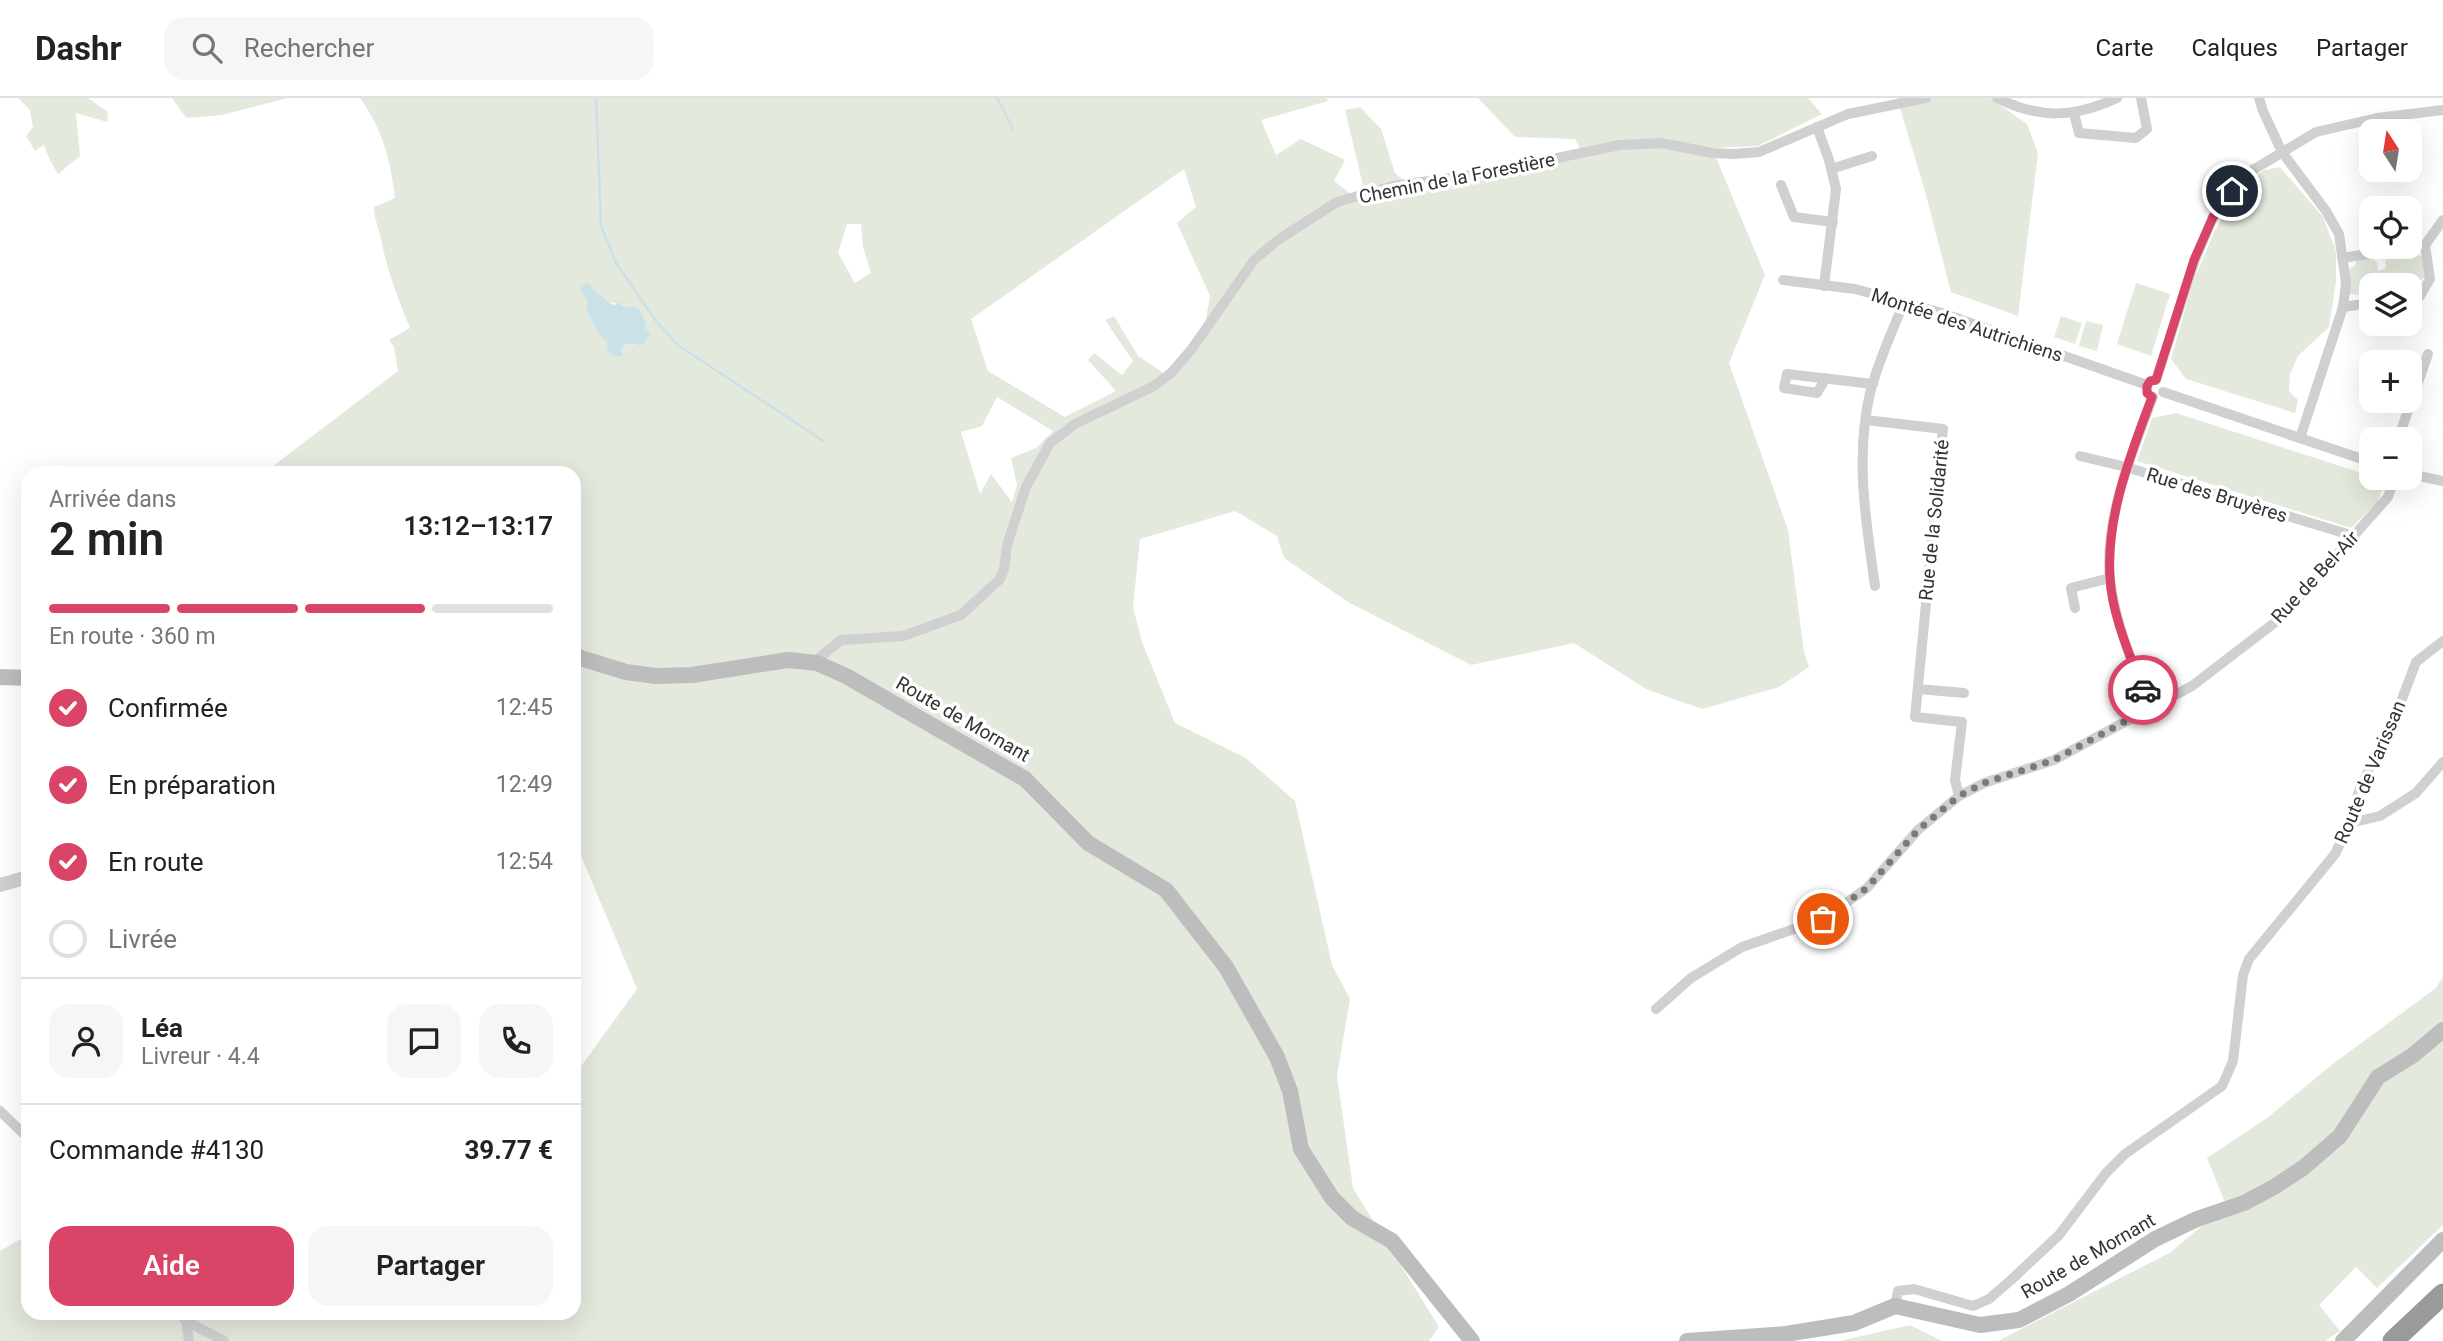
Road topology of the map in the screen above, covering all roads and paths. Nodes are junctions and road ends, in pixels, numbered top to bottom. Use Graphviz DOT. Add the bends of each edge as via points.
graph roads {
  1 [pos="1926,98"];
  2 [pos="1997,98"];
  3 [pos="2116,98"];
  4 [pos="2141,98"];
  5 [pos="2259,98"];
  6 [pos="2443,110"];
  7 [pos="2074,113"];
  8 [pos="1817,127"];
  9 [pos="2282,152"];
  10 [pos="1872,156"];
  11 [pos="1831,169"];
  12 [pos="1781,186"];
  13 [pos="2443,220"];
  14 [pos="1833,222"];
  15 [pos="2425,245"];
  16 [pos="2342,258"];
  17 [pos="1783,280"];
  18 [pos="1824,286"];
  19 [pos="2422,293"];
  20 [pos="1904,302"];
  21 [pos="2359,305"];
  22 [pos="2343,307"];
  23 [pos="2428,354"];
  24 [pos="1826,378"];
  25 [pos="2151,383"];
  26 [pos="1873,384"];
  27 [pos="2158,394"];
  28 [pos="1866,420"];
  29 [pos="2402,427"];
  30 [pos="2300,438"];
  31 [pos="2080,456"];
  32 [pos="2359,458"];
  33 [pos="2126,467"];
  34 [pos="2422,477"];
  35 [pos="2443,481"];
  36 [pos="2391,490"];
  37 [pos="2354,536"];
  38 [pos="2110,578"];
  39 [pos="1875,586"];
  40 [pos="2074,608"];
  41 [pos="2443,641"];
  42 [pos="581,658"];
  43 [pos="817,663"];
  44 [pos="0,677"];
  45 [pos="21,678"];
  46 [pos="1918,689"];
  47 [pos="1964,693"];
  48 [pos="2150,708"];
  49 [pos="2443,762"];
  50 [pos="1959,796"];
  51 [pos="2350,823"];
  52 [pos="21,879"];
  53 [pos="0,885"];
  54 [pos="1656,1009"];
  55 [pos="2443,1030"];
  56 [pos="0,1111"];
  57 [pos="21,1131"];
  58 [pos="2443,1240"];
  59 [pos="2443,1294"];
  60 [pos="1895,1306"];
  61 [pos="2443,1313"];
  62 [pos="183,1320"];
  63 [pos="187,1320"];
  64 [pos="189,1341"];
  65 [pos="224,1341"];
  66 [pos="1472,1341"];
  67 [pos="1687,1341"];
  68 [pos="2343,1341"];
  69 [pos="2393,1341"];
  70 [pos="2412,1341"];
  1 -- 8 [label="street, Chemin de la Forestière" via="1848,114"];
  2 -- 7 [label="street" via="2020,110"];
  3 -- 7 [label="street"];
  4 -- 7 [label="street" via="2147,129 2136,138 2078,133"];
  5 -- 9 [label="street"];
  6 -- 9 [label="street" via="2316,132"];
  8 -- 11 [label="street"];
  8 -- 43 [label="street, Chemin de la Forestière" via="1759,152 1712,153 1661,143 1620,145 1485,173 1393,186 1337,202 1254,260 1171,373 1075,424 1050,443 1026,487 1000,579 961,615 903,636 841,640"];
  9 -- 16 [label="street" via="2326,211 2339,234"];
  9 -- 25 [label="street" via="2251,171 2213,217"];
  10 -- 11 [label="street"];
  11 -- 14 [label="street" via="1836,189"];
  12 -- 14 [label="street" via="1794,217"];
  13 -- 15 [label="street"];
  14 -- 18 [label="street"];
  15 -- 16 [label="street"];
  15 -- 19 [label="street" via="2430,279"];
  16 -- 22 [label="street"];
  17 -- 18 [label="street, Montée des Autrichiens"];
  18 -- 20 [label="street, Montée des Autrichiens"];
  20 -- 25 [label="street, Montée des Autrichiens"];
  20 -- 26 [label="street"];
  21 -- 22 [label="street"];
  22 -- 30 [label="street"];
  23 -- 29 [label="street"];
  24 -- 26 [label="street"];
  25 -- 27 [label="street" via="2147,393"];
  26 -- 28 [label="street"];
  27 -- 30 [label="street"];
  27 -- 33 [label="street"];
  28 -- 39 [label="street" via="1863,490"];
  28 -- 46 [label="street, Rue de la Solidarité" via="1943,429"];
  30 -- 32 [label="street"];
  31 -- 33 [label="street, Rue des Bruyères"];
  33 -- 37 [label="street, Rue des Bruyères"];
  33 -- 38 [label="street" via="2115,513"];
  34 -- 35 [label="street"];
  36 -- 37 [label="street, Rue de Bel-Air"];
  37 -- 48 [label="street, Rue de Bel-Air" via="2282,617 2192,686"];
  38 -- 40 [label="street" via="2071,588"];
  38 -- 48 [label="street"];
  41 -- 51 [label="street, Route de Varissan" via="2416,662 2360,788"];
  42 -- 43 [label="main road, Route de Mornant" via="656,676 788,660"];
  43 -- 66 [label="main road, Route de Mornant" via="1025,779 1088,843 1166,890 1226,967 1277,1056 1290,1091 1301,1149 1332,1198 1352,1218 1392,1241"];
  44 -- 45 [label="main road"];
  46 -- 47 [label="street"];
  46 -- 50 [label="street" via="1915,717 1962,722 1955,780"];
  48 -- 50 [label="street, Rue de Bel-Air" via="2054,760"];
  49 -- 51 [label="street" via="2416,793 2380,816"];
  50 -- 54 [label="street, Rue de Bel-Air" via="1918,830 1867,888 1823,919 1742,947 1691,978"];
  51 -- 60 [label="street, Route de Varissan" via="2335,854 2249,959 2233,1061 2222,1086 2125,1154 2059,1235 1989,1298 1973,1306 1914,1289 1898,1291"];
  52 -- 53 [label="street"];
  55 -- 60 [label="main road, Route de Mornant" via="2378,1077 2340,1136 2303,1168 2244,1203 2155,1239 2019,1320 1980,1325"];
  56 -- 57 [label="street"];
  58 -- 68 [label="main road"];
  59 -- 69 [label="highway"];
  60 -- 67 [label="main road" via="1854,1323 1786,1334"];
  61 -- 70 [label="highway"];
  62 -- 64 [label="street"];
  63 -- 65 [label="street"];
}
